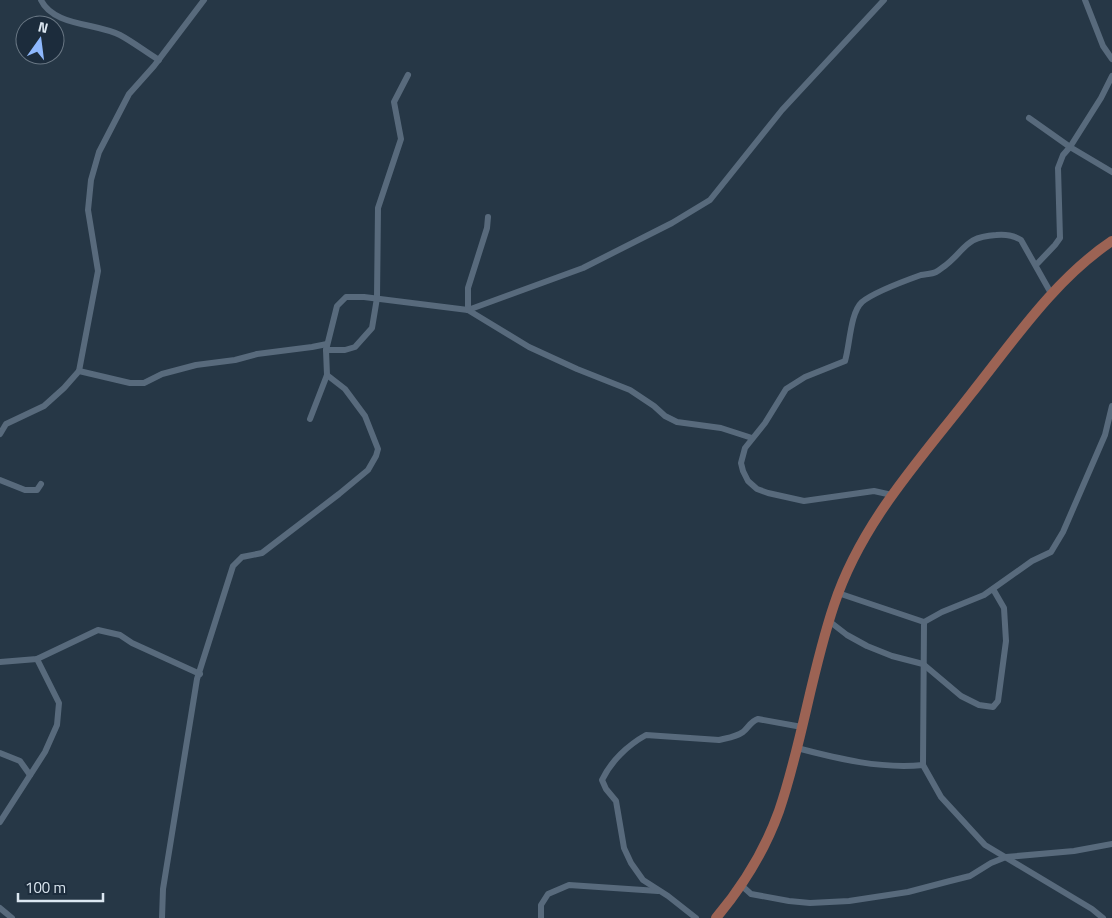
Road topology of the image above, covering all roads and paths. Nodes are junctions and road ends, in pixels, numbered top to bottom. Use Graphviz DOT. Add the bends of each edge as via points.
graph roads {
  1 [pos="41,0"];
  2 [pos="204,0"];
  3 [pos="884,0"];
  4 [pos="1085,0"];
  5 [pos="1112,59"];
  6 [pos="159,60"];
  7 [pos="408,75"];
  8 [pos="1112,76"];
  9 [pos="1029,118"];
  10 [pos="1070,148"];
  11 [pos="1112,172"];
  12 [pos="488,217"];
  13 [pos="1112,240"];
  14 [pos="1036,265"];
  15 [pos="1052,295"];
  16 [pos="377,298"];
  17 [pos="468,310"];
  18 [pos="327,347"];
  19 [pos="79,371"];
  20 [pos="327,375"];
  21 [pos="1112,406"];
  22 [pos="310,419"];
  23 [pos="0,434"];
  24 [pos="1109,434"];
  25 [pos="752,438"];
  26 [pos="0,480"];
  27 [pos="41,484"];
  28 [pos="892,495"];
  29 [pos="993,589"];
  30 [pos="838,593"];
  31 [pos="829,620"];
  32 [pos="924,622"];
  33 [pos="37,659"];
  34 [pos="0,662"];
  35 [pos="923,664"];
  36 [pos="200,674"];
  37 [pos="802,727"];
  38 [pos="797,748"];
  39 [pos="0,753"];
  40 [pos="923,765"];
  41 [pos="30,775"];
  42 [pos="0,822"];
  43 [pos="1112,844"];
  44 [pos="1006,857"];
  45 [pos="741,885"];
  46 [pos="659,891"];
  47 [pos="0,908"];
  48 [pos="12,918"];
  49 [pos="162,918"];
  50 [pos="541,918"];
  51 [pos="696,918"];
  52 [pos="716,918"];
  53 [pos="1103,918"];
  1 -- 6 [label="street" via="62,19 119,34"];
  2 -- 6 [label="street"];
  3 -- 17 [label="street" via="782,110 710,200 584,268"];
  4 -- 5 [label="street" via="1103,46"];
  6 -- 19 [label="street" via="121,107 90,180 88,210 98,270"];
  7 -- 16 [label="street" via="394,102 401,139 378,208"];
  8 -- 10 [label="street"];
  9 -- 10 [label="street"];
  10 -- 11 [label="street"];
  10 -- 14 [label="street" via="1058,168 1060,238"];
  12 -- 17 [label="street" via="469,282"];
  13 -- 15 [label="main road" via="1072,273"];
  14 -- 15 [label="street"];
  14 -- 25 [label="street" via="1021,240 1004,234 986,235 965,244 938,272 892,287 862,302 853,320 845,361 805,377 786,390"];
  15 -- 28 [label="main road"];
  16 -- 17 [label="street"];
  16 -- 18 [label="street" via="372,328 355,347 345,350"];
  16 -- 18 [label="street" via="350,296 339,302"];
  17 -- 25 [label="street" via="529,347 630,390 671,419 721,428"];
  18 -- 19 [label="street" via="257,354 196,365 162,374 144,383 130,383"];
  18 -- 20 [label="street"];
  19 -- 23 [label="street" via="44,406 6,424"];
  20 -- 22 [label="street"];
  20 -- 36 [label="street" via="345,389 366,416 378,449 376,456 368,470 339,494 262,553 242,557 233,566"];
  21 -- 24 [label="street"];
  24 -- 29 [label="street" via="1051,552 1032,561"];
  25 -- 28 [label="street" via="740,463 748,481 768,493 804,501 874,492"];
  26 -- 27 [label="street" via="25,490 37,490"];
  28 -- 30 [label="main road" via="872,523"];
  29 -- 32 [label="street"];
  29 -- 35 [label="street" via="1004,608 1006,641 997,704 993,708 979,705 961,696"];
  30 -- 31 [label="main road"];
  30 -- 32 [label="street"];
  31 -- 35 [label="street" via="867,646"];
  31 -- 37 [label="main road"];
  32 -- 35 [label="street"];
  33 -- 34 [label="street"];
  33 -- 36 [label="street" via="98,630 120,636"];
  33 -- 41 [label="street" via="59,703 57,725"];
  35 -- 40 [label="street"];
  36 -- 49 [label="street" via="163,889"];
  37 -- 38 [label="main road"];
  37 -- 46 [label="street" via="758,719 743,732 719,740 646,735 608,766 602,780 616,801 624,848 643,880"];
  38 -- 40 [label="street" via="886,766"];
  38 -- 45 [label="main road" via="778,813"];
  39 -- 41 [label="street" via="20,761"];
  40 -- 44 [label="street" via="941,797 985,845"];
  41 -- 42 [label="street"];
  43 -- 44 [label="street"];
  44 -- 45 [label="street" via="970,876 908,892 849,901 810,904 789,901 751,894"];
  44 -- 53 [label="street"];
  45 -- 52 [label="main road"];
  46 -- 50 [label="street" via="569,884 548,894 541,905"];
  46 -- 51 [label="street"];
  47 -- 48 [label="street"];
}
